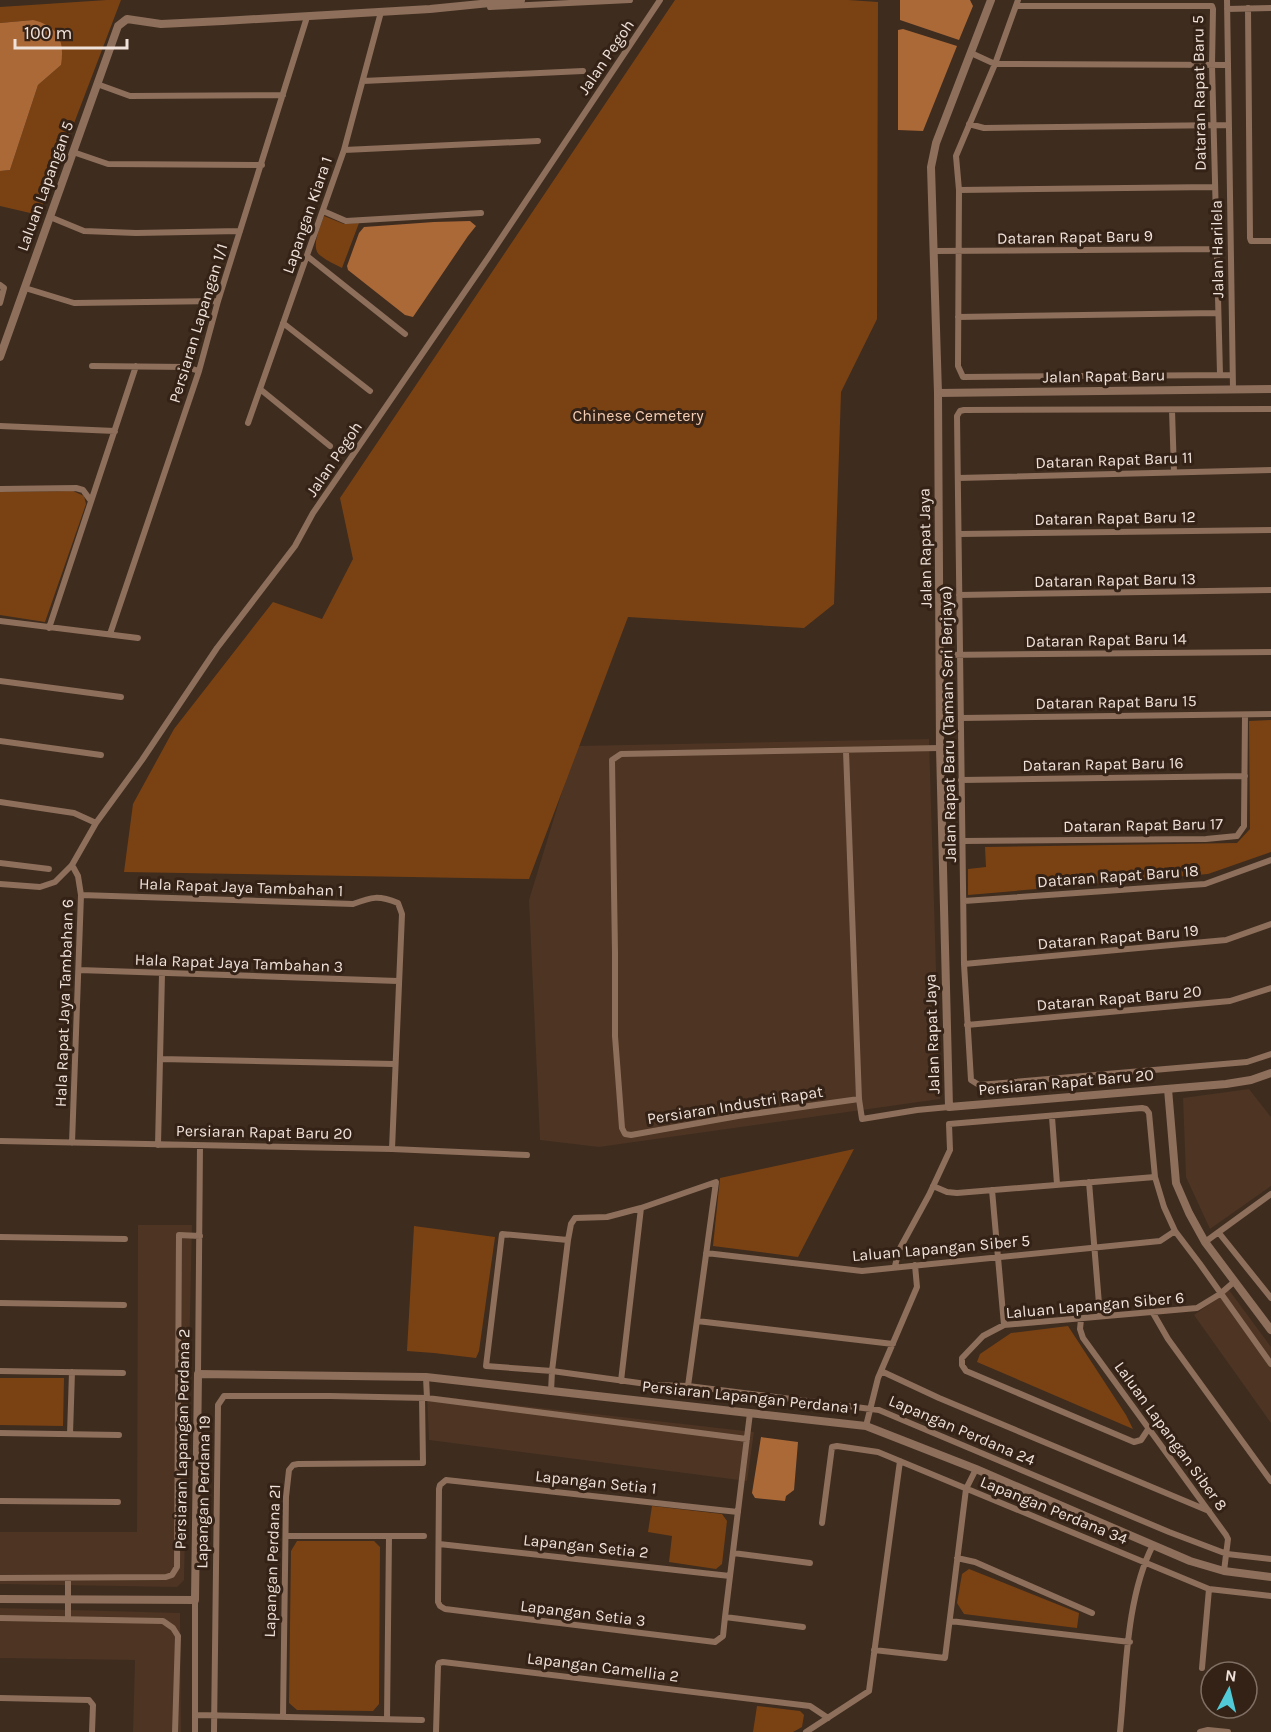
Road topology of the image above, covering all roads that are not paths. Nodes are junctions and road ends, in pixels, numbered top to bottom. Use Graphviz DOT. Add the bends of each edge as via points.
graph roads {
  1 [pos="521,0"];
  2 [pos="630,0"];
  3 [pos="660,0"];
  4 [pos="991,0"];
  5 [pos="1227,0"];
  6 [pos="1017,3"];
  7 [pos="1248,8"];
  8 [pos="1271,8"];
  9 [pos="430,9"];
  10 [pos="1227,9"];
  11 [pos="381,12"];
  12 [pos="307,17"];
  13 [pos="970,53"];
  14 [pos="994,64"];
  15 [pos="1212,65"];
  16 [pos="1228,65"];
  17 [pos="583,71"];
  18 [pos="363,81"];
  19 [pos="97,84"];
  20 [pos="283,95"];
  21 [pos="969,124"];
  22 [pos="1213,125"];
  23 [pos="1228,125"];
  24 [pos="538,141"];
  25 [pos="344,150"];
  26 [pos="73,152"];
  27 [pos="262,165"];
  28 [pos="1214,187"];
  29 [pos="959,190"];
  30 [pos="323,211"];
  31 [pos="481,213"];
  32 [pos="50,217"];
  33 [pos="240,231"];
  34 [pos="1271,242"];
  35 [pos="1216,249"];
  36 [pos="934,252"];
  37 [pos="959,252"];
  38 [pos="307,256"];
  39 [pos="2,287"];
  40 [pos="24,288"];
  41 [pos="218,301"];
  42 [pos="0,303"];
  43 [pos="1217,313"];
  44 [pos="958,317"];
  45 [pos="284,323"];
  46 [pos="405,334"];
  47 [pos="0,357"];
  48 [pos="92,366"];
  49 [pos="136,366"];
  50 [pos="199,371"];
  51 [pos="1220,374"];
  52 [pos="1232,375"];
  53 [pos="260,389"];
  54 [pos="1233,389"];
  55 [pos="1271,389"];
  56 [pos="370,390"];
  57 [pos="938,393"];
  58 [pos="1271,409"];
  59 [pos="1172,410"];
  60 [pos="248,423"];
  61 [pos="0,426"];
  62 [pos="115,431"];
  63 [pos="330,446"];
  64 [pos="1271,470"];
  65 [pos="1174,472"];
  66 [pos="958,478"];
  67 [pos="0,489"];
  68 [pos="91,501"];
  69 [pos="1271,530"];
  70 [pos="960,534"];
  71 [pos="1271,590"];
  72 [pos="959,595"];
  73 [pos="0,621"];
  74 [pos="49,628"];
  75 [pos="110,634"];
  76 [pos="138,638"];
  77 [pos="1271,652"];
  78 [pos="941,655"];
  79 [pos="958,656"];
  80 [pos="0,681"];
  81 [pos="121,697"];
  82 [pos="1271,714"];
  83 [pos="1245,715"];
  84 [pos="961,718"];
  85 [pos="0,741"];
  86 [pos="940,748"];
  87 [pos="846,751"];
  88 [pos="101,755"];
  89 [pos="1245,776"];
  90 [pos="961,780"];
  91 [pos="0,802"];
  92 [pos="96,823"];
  93 [pos="963,841"];
  94 [pos="1271,860"];
  95 [pos="0,863"];
  96 [pos="72,865"];
  97 [pos="49,869"];
  98 [pos="0,884"];
  99 [pos="81,895"];
  100 [pos="964,901"];
  101 [pos="1271,924"];
  102 [pos="964,964"];
  103 [pos="79,970"];
  104 [pos="162,974"];
  105 [pos="398,981"];
  106 [pos="1271,988"];
  107 [pos="967,1025"];
  108 [pos="1271,1054"];
  109 [pos="160,1059"];
  110 [pos="394,1064"];
  111 [pos="1271,1073"];
  112 [pos="1168,1089"];
  113 [pos="859,1099"];
  114 [pos="949,1107"];
  115 [pos="1052,1117"];
  116 [pos="0,1141"];
  117 [pos="72,1143"];
  118 [pos="158,1145"];
  119 [pos="200,1146"];
  120 [pos="392,1149"];
  121 [pos="527,1155"];
  122 [pos="1155,1177"];
  123 [pos="1089,1182"];
  124 [pos="1057,1184"];
  125 [pos="933,1186"];
  126 [pos="992,1190"];
  127 [pos="1271,1194"];
  128 [pos="641,1208"];
  129 [pos="1175,1231"];
  130 [pos="1219,1233"];
  131 [pos="200,1236"];
  132 [pos="0,1237"];
  133 [pos="125,1239"];
  134 [pos="568,1240"];
  135 [pos="1205,1242"];
  136 [pos="1095,1248"];
  137 [pos="706,1254"];
  138 [pos="998,1258"];
  139 [pos="915,1265"];
  140 [pos="895,1266"];
  141 [pos="1235,1281"];
  142 [pos="1220,1294"];
  143 [pos="1271,1298"];
  144 [pos="0,1303"];
  145 [pos="124,1305"];
  146 [pos="1153,1313"];
  147 [pos="1101,1316"];
  148 [pos="1081,1319"];
  149 [pos="697,1321"];
  150 [pos="1004,1325"];
  151 [pos="1271,1330"];
  152 [pos="893,1344"];
  153 [pos="1271,1364"];
  154 [pos="0,1371"];
  155 [pos="552,1371"];
  156 [pos="881,1371"];
  157 [pos="72,1372"];
  158 [pos="123,1373"];
  159 [pos="198,1374"];
  160 [pos="426,1377"];
  161 [pos="621,1381"];
  162 [pos="688,1386"];
  163 [pos="551,1392"];
  164 [pos="425,1398"];
  165 [pos="870,1409"];
  166 [pos="750,1413"];
  167 [pos="866,1426"];
  168 [pos="1149,1428"];
  169 [pos="0,1433"];
  170 [pos="70,1434"];
  171 [pos="119,1435"];
  172 [pos="747,1439"];
  173 [pos="900,1461"];
  174 [pos="976,1469"];
  175 [pos="1271,1481"];
  176 [pos="966,1489"];
  177 [pos="0,1501"];
  178 [pos="118,1502"];
  179 [pos="1209,1510"];
  180 [pos="738,1512"];
  181 [pos="822,1523"];
  182 [pos="286,1536"];
  183 [pos="389,1536"];
  184 [pos="424,1536"];
  185 [pos="439,1544"];
  186 [pos="1154,1545"];
  187 [pos="733,1553"];
  188 [pos="1227,1554"];
  189 [pos="957,1558"];
  190 [pos="1271,1559"];
  191 [pos="1144,1562"];
  192 [pos="810,1563"];
  193 [pos="1224,1571"];
  194 [pos="730,1576"];
  195 [pos="1271,1577"];
  196 [pos="0,1578"];
  197 [pos="68,1578"];
  198 [pos="1209,1589"];
  199 [pos="1271,1596"];
  200 [pos="0,1599"];
  201 [pos="69,1599"];
  202 [pos="195,1600"];
  203 [pos="1092,1613"];
  204 [pos="725,1617"];
  205 [pos="0,1618"];
  206 [pos="69,1619"];
  207 [pos="950,1621"];
  208 [pos="803,1627"];
  209 [pos="1130,1642"];
  210 [pos="874,1650"];
  211 [pos="1203,1660"];
  212 [pos="0,1698"];
  213 [pos="195,1715"];
  214 [pos="214,1716"];
  215 [pos="283,1717"];
  216 [pos="828,1718"];
  217 [pos="387,1719"];
  218 [pos="422,1720"];
  219 [pos="436,1731"];
  220 [pos="92,1732"];
  221 [pos="175,1732"];
  222 [pos="195,1732"];
  223 [pos="214,1732"];
  224 [pos="806,1732"];
  225 [pos="1120,1732"];
  226 [pos="1200,1732"];
  227 [pos="1228,1732"];
  1 -- 9 [label="street"];
  2 -- 9 [label="street"];
  3 -- 92 [label="street, Jalan Pegoh" via="313,513 295,546 217,648"];
  4 -- 13 [label="street, Jalan Rapat Jaya"];
  5 -- 10 [label="street, Jalan Harilela"];
  6 -- 14 [label="street"];
  6 -- 15 [label="street, Dataran Rapat Baru 5" via="1208,4 1213,9"];
  7 -- 8 [label="street"];
  7 -- 10 [label="street"];
  7 -- 34 [label="street" via="1251,241"];
  9 -- 11 [label="street"];
  10 -- 16 [label="street, Jalan Harilela"];
  11 -- 12 [label="street"];
  11 -- 18 [label="street, Lapangan Kiara 1"];
  12 -- 19 [label="street, Laluan Lapangan 5" via="161,24 127,19 118,26"];
  12 -- 20 [label="street, Persiaran Lapangan 1/1"];
  13 -- 14 [label="street"];
  13 -- 36 [label="street, Jalan Rapat Jaya" via="933,153"];
  14 -- 15 [label="street"];
  14 -- 21 [label="street"];
  15 -- 16 [label="street"];
  15 -- 22 [label="street, Dataran Rapat Baru 5"];
  16 -- 23 [label="street, Jalan Harilela"];
  17 -- 18 [label="street"];
  18 -- 25 [label="street, Lapangan Kiara 1"];
  19 -- 20 [label="street" via="130,96"];
  19 -- 26 [label="street, Laluan Lapangan 5"];
  20 -- 27 [label="street, Persiaran Lapangan 1/1"];
  21 -- 22 [label="street" via="984,128"];
  21 -- 29 [label="street" via="956,156"];
  22 -- 23 [label="street"];
  22 -- 28 [label="street, Dataran Rapat Baru 5"];
  23 -- 52 [label="street, Jalan Harilela"];
  24 -- 25 [label="street"];
  25 -- 30 [label="street, Lapangan Kiara 1"];
  26 -- 27 [label="street" via="108,164"];
  26 -- 32 [label="street, Laluan Lapangan 5"];
  27 -- 33 [label="street, Persiaran Lapangan 1/1"];
  28 -- 29 [label="street"];
  28 -- 35 [label="street, Dataran Rapat Baru 5"];
  29 -- 37 [label="street"];
  30 -- 31 [label="street" via="346,221"];
  30 -- 38 [label="street, Lapangan Kiara 1"];
  32 -- 33 [label="street" via="84,231"];
  32 -- 40 [label="street, Laluan Lapangan 5"];
  33 -- 41 [label="street, Persiaran Lapangan 1/1"];
  35 -- 37 [label="street, Dataran Rapat Baru 9"];
  35 -- 43 [label="street, Dataran Rapat Baru 5"];
  36 -- 37 [label="street, Dataran Rapat Baru 9"];
  36 -- 57 [label="street, Jalan Rapat Jaya"];
  37 -- 44 [label="street"];
  38 -- 45 [label="street, Lapangan Kiara 1"];
  38 -- 46 [label="street"];
  39 -- 42 [label="street"];
  40 -- 41 [label="street" via="74,303"];
  40 -- 47 [label="street, Laluan Lapangan 5"];
  41 -- 50 [label="street, Persiaran Lapangan 1/1"];
  43 -- 44 [label="street"];
  43 -- 51 [label="street, Dataran Rapat Baru 5"];
  44 -- 51 [label="street, Jalan Rapat Baru" via="958,366 963,377"];
  45 -- 53 [label="street, Lapangan Kiara 1"];
  45 -- 56 [label="street"];
  48 -- 49 [label="street"];
  49 -- 50 [label="street"];
  49 -- 62 [label="street"];
  50 -- 75 [label="street, Persiaran Lapangan 1/1"];
  51 -- 52 [label="street, Jalan Rapat Baru"];
  52 -- 54 [label="street, Jalan Harilela"];
  53 -- 60 [label="street, Lapangan Kiara 1"];
  53 -- 63 [label="street"];
  54 -- 55 [label="street, Jalan Rapat Baru"];
  54 -- 57 [label="street, Jalan Rapat Baru"];
  57 -- 78 [label="street, Jalan Rapat Jaya"];
  58 -- 59 [label="street, Jalan Rapat Baru (Taman Seri Berjaya)"];
  59 -- 65 [label="street"];
  59 -- 66 [label="street, Jalan Rapat Baru (Taman Seri Berjaya)" via="960,411"];
  61 -- 62 [label="street"];
  62 -- 68 [label="street"];
  64 -- 65 [label="street, Dataran Rapat Baru 11"];
  65 -- 66 [label="street, Dataran Rapat Baru 11"];
  66 -- 70 [label="street, Jalan Rapat Baru (Taman Seri Berjaya)"];
  67 -- 68 [label="street" via="76,488 83,490"];
  68 -- 74 [label="street"];
  69 -- 70 [label="street, Dataran Rapat Baru 12"];
  70 -- 72 [label="street, Jalan Rapat Baru (Taman Seri Berjaya)"];
  71 -- 72 [label="street, Dataran Rapat Baru 13"];
  72 -- 79 [label="street, Jalan Rapat Baru (Taman Seri Berjaya)"];
  73 -- 74 [label="street"];
  74 -- 75 [label="street"];
  75 -- 76 [label="street"];
  77 -- 79 [label="street, Dataran Rapat Baru 14"];
  78 -- 79 [label="street, Dataran Rapat Baru 14"];
  78 -- 86 [label="street, Jalan Rapat Jaya"];
  79 -- 84 [label="street, Jalan Rapat Baru (Taman Seri Berjaya)"];
  80 -- 81 [label="street"];
  82 -- 83 [label="street, Dataran Rapat Baru 15"];
  83 -- 84 [label="street, Dataran Rapat Baru 15"];
  83 -- 89 [label="street, Dataran Rapat Baru 17"];
  84 -- 90 [label="street, Jalan Rapat Baru (Taman Seri Berjaya)"];
  85 -- 88 [label="street"];
  86 -- 87 [label="street, Persiaran Industri Rapat"];
  86 -- 114 [label="street, Jalan Rapat Jaya"];
  87 -- 113 [label="street"];
  87 -- 113 [label="street, Persiaran Industri Rapat" via="621,754 612,760 615,1036 625,1134"];
  89 -- 90 [label="street, Dataran Rapat Baru 16"];
  89 -- 93 [label="street, Dataran Rapat Baru 17" via="1244,826 1237,836"];
  90 -- 93 [label="street, Jalan Rapat Baru (Taman Seri Berjaya)"];
  91 -- 92 [label="street" via="74,813"];
  92 -- 96 [label="street, Jalan Pegoh"];
  93 -- 100 [label="street, Jalan Rapat Baru (Taman Seri Berjaya)"];
  94 -- 100 [label="street, Dataran Rapat Baru 18" via="1205,884"];
  95 -- 97 [label="street"];
  96 -- 98 [label="street, Jalan Pegoh" via="55,882 40,887"];
  96 -- 99 [label="street, Hala Rapat Jaya Tambahan 6"];
  99 -- 103 [label="street, Hala Rapat Jaya Tambahan 6"];
  99 -- 105 [label="street, Hala Rapat Jaya Tambahan 1" via="353,904 372,897 384,898 398,903 402,914"];
  100 -- 102 [label="street, Jalan Rapat Baru (Taman Seri Berjaya)"];
  101 -- 102 [label="street, Dataran Rapat Baru 19" via="1226,940"];
  102 -- 107 [label="street, Jalan Rapat Baru (Taman Seri Berjaya)"];
  103 -- 104 [label="street, Hala Rapat Jaya Tambahan 3"];
  103 -- 117 [label="street, Hala Rapat Jaya Tambahan 6"];
  104 -- 105 [label="street, Hala Rapat Jaya Tambahan 3"];
  104 -- 109 [label="street"];
  105 -- 110 [label="street"];
  106 -- 107 [label="street, Dataran Rapat Baru 20" via="1230,1001"];
  107 -- 108 [label="street, Jalan Rapat Baru (Taman Seri Berjaya)" via="971,1080 979,1085 1247,1062"];
  109 -- 110 [label="street"];
  109 -- 118 [label="street"];
  110 -- 120 [label="street"];
  111 -- 112 [label="street, Persiaran Rapat Baru 20" via="1226,1084"];
  112 -- 114 [label="street, Persiaran Rapat Baru 20"];
  112 -- 135 [label="street" via="1176,1183"];
  113 -- 114 [label="street, Persiaran Rapat Baru 20" via="862,1119"];
  115 -- 122 [label="street" via="1146,1109"];
  115 -- 124 [label="street"];
  115 -- 125 [label="street" via="949,1124 950,1150"];
  116 -- 117 [label="street, Persiaran Rapat Baru 20"];
  117 -- 118 [label="street, Persiaran Rapat Baru 20"];
  118 -- 119 [label="street, Persiaran Rapat Baru 20"];
  119 -- 120 [label="street, Persiaran Rapat Baru 20"];
  119 -- 131 [label="street, Persiaran Lapangan Perdana 2"];
  120 -- 121 [label="street, Persiaran Rapat Baru 20"];
  122 -- 123 [label="street"];
  122 -- 129 [label="street"];
  123 -- 124 [label="street"];
  123 -- 136 [label="street"];
  124 -- 126 [label="street"];
  125 -- 126 [label="street" via="957,1193"];
  125 -- 140 [label="street" via="899,1250"];
  126 -- 138 [label="street"];
  127 -- 130 [label="street"];
  128 -- 134 [label="street" via="607,1217 575,1218"];
  128 -- 137 [label="street" via="716,1182"];
  128 -- 161 [label="street"];
  129 -- 136 [label="street, Laluan Lapangan Siber 5" via="1160,1241"];
  129 -- 142 [label="street"];
  130 -- 135 [label="street"];
  130 -- 143 [label="street"];
  131 -- 159 [label="street, Persiaran Lapangan Perdana 2"];
  131 -- 197 [label="street" via="179,1235 177,1567 166,1577"];
  132 -- 133 [label="street"];
  134 -- 155 [label="street"];
  134 -- 155 [label="street, Lapangan Perdana 24" via="502,1234 486,1366"];
  135 -- 141 [label="street"];
  136 -- 138 [label="street, Laluan Lapangan Siber 5"];
  136 -- 147 [label="street"];
  137 -- 140 [label="street, Laluan Lapangan Siber 5" via="862,1271"];
  137 -- 149 [label="street"];
  138 -- 139 [label="street, Laluan Lapangan Siber 5"];
  138 -- 150 [label="street"];
  139 -- 140 [label="street, Laluan Lapangan Siber 5"];
  139 -- 152 [label="street" via="917,1287"];
  141 -- 142 [label="street, Laluan Lapangan Siber 6"];
  141 -- 151 [label="street"];
  142 -- 146 [label="street, Laluan Lapangan Siber 6" via="1197,1308"];
  142 -- 153 [label="street"];
  144 -- 145 [label="street"];
  146 -- 147 [label="street, Laluan Lapangan Siber 6"];
  146 -- 175 [label="street"];
  147 -- 148 [label="street, Laluan Lapangan Siber 6"];
  148 -- 150 [label="street, Laluan Lapangan Siber 6"];
  148 -- 168 [label="street, Laluan Lapangan Siber 8" via="1083,1338"];
  149 -- 152 [label="street"];
  149 -- 162 [label="street"];
  150 -- 168 [label="street, Laluan Lapangan Siber 6" via="983,1336 962,1358 966,1371 1134,1442 1141,1440"];
  152 -- 156 [label="street"];
  154 -- 157 [label="street"];
  155 -- 161 [label="street, Lapangan Perdana 24"];
  155 -- 163 [label="street"];
  156 -- 165 [label="street"];
  156 -- 179 [label="street"];
  157 -- 158 [label="street"];
  157 -- 170 [label="street"];
  159 -- 160 [label="street, Persiaran Lapangan Perdana 1"];
  159 -- 202 [label="street, Persiaran Lapangan Perdana 2"];
  160 -- 163 [label="street, Persiaran Lapangan Perdana 1"];
  160 -- 164 [label="street"];
  161 -- 162 [label="street, Lapangan Perdana 24"];
  162 -- 165 [label="street, Lapangan Perdana 24"];
  163 -- 166 [label="street, Persiaran Lapangan Perdana 1"];
  164 -- 172 [label="street"];
  164 -- 182 [label="street, Lapangan Perdana 21" via="423,1463 293,1465 287,1488"];
  164 -- 214 [label="street, Lapangan Perdana 19" via="229,1395 220,1400"];
  165 -- 167 [label="street"];
  165 -- 188 [label="street, Lapangan Perdana 24" via="906,1420"];
  166 -- 167 [label="street, Persiaran Lapangan Perdana 1"];
  166 -- 172 [label="street"];
  167 -- 174 [label="street, Persiaran Lapangan Perdana 1"];
  168 -- 179 [label="street, Laluan Lapangan Siber 8"];
  169 -- 170 [label="street"];
  170 -- 171 [label="street"];
  172 -- 180 [label="street"];
  173 -- 176 [label="street, Lapangan Perdana 34"];
  173 -- 181 [label="street, Lapangan Perdana 34" via="878,1452 832,1447"];
  173 -- 210 [label="street"];
  174 -- 176 [label="street"];
  174 -- 186 [label="street, Persiaran Lapangan Perdana 1"];
  176 -- 189 [label="street"];
  176 -- 191 [label="street, Lapangan Perdana 34"];
  177 -- 178 [label="street"];
  179 -- 188 [label="street, Laluan Lapangan Siber 8" via="1228,1539"];
  180 -- 185 [label="street, Lapangan Setia 1" via="446,1480 440,1485"];
  180 -- 187 [label="street"];
  182 -- 183 [label="street"];
  182 -- 215 [label="street, Lapangan Perdana 21"];
  183 -- 184 [label="street"];
  183 -- 217 [label="street"];
  185 -- 194 [label="street, Lapangan Setia 2"];
  185 -- 204 [label="street, Lapangan Setia 3" via="440,1606 446,1609 715,1642 723,1636"];
  186 -- 191 [label="street"];
  186 -- 193 [label="street, Persiaran Lapangan Perdana 1"];
  187 -- 192 [label="street"];
  187 -- 194 [label="street"];
  188 -- 190 [label="street, Lapangan Perdana 24"];
  188 -- 193 [label="street, Laluan Lapangan Siber 8"];
  189 -- 203 [label="street" via="975,1562"];
  189 -- 207 [label="street"];
  191 -- 198 [label="street, Lapangan Perdana 34"];
  191 -- 209 [label="street" via="1135,1596"];
  193 -- 195 [label="street, Persiaran Lapangan Perdana 1"];
  194 -- 204 [label="street"];
  196 -- 197 [label="street"];
  197 -- 201 [label="street"];
  198 -- 199 [label="street, Lapangan Perdana 34"];
  198 -- 211 [label="street"];
  200 -- 201 [label="street"];
  201 -- 202 [label="street"];
  201 -- 206 [label="street"];
  202 -- 213 [label="street, Persiaran Lapangan Perdana 2"];
  204 -- 208 [label="street"];
  205 -- 206 [label="street"];
  206 -- 221 [label="street" via="162,1621 173,1628 178,1636"];
  207 -- 209 [label="street"];
  207 -- 210 [label="street" via="945,1658"];
  209 -- 225 [label="street"];
  210 -- 216 [label="street" via="869,1691"];
  212 -- 220 [label="street" via="91,1702"];
  213 -- 214 [label="street"];
  213 -- 222 [label="street, Persiaran Lapangan Perdana 2"];
  214 -- 215 [label="street"];
  214 -- 223 [label="street"];
  215 -- 217 [label="street"];
  216 -- 219 [label="street, Lapangan Camellia 2" via="810,1706 439,1662"];
  216 -- 224 [label="street"];
  217 -- 218 [label="street"];
  226 -- 227 [label="street"];
}
